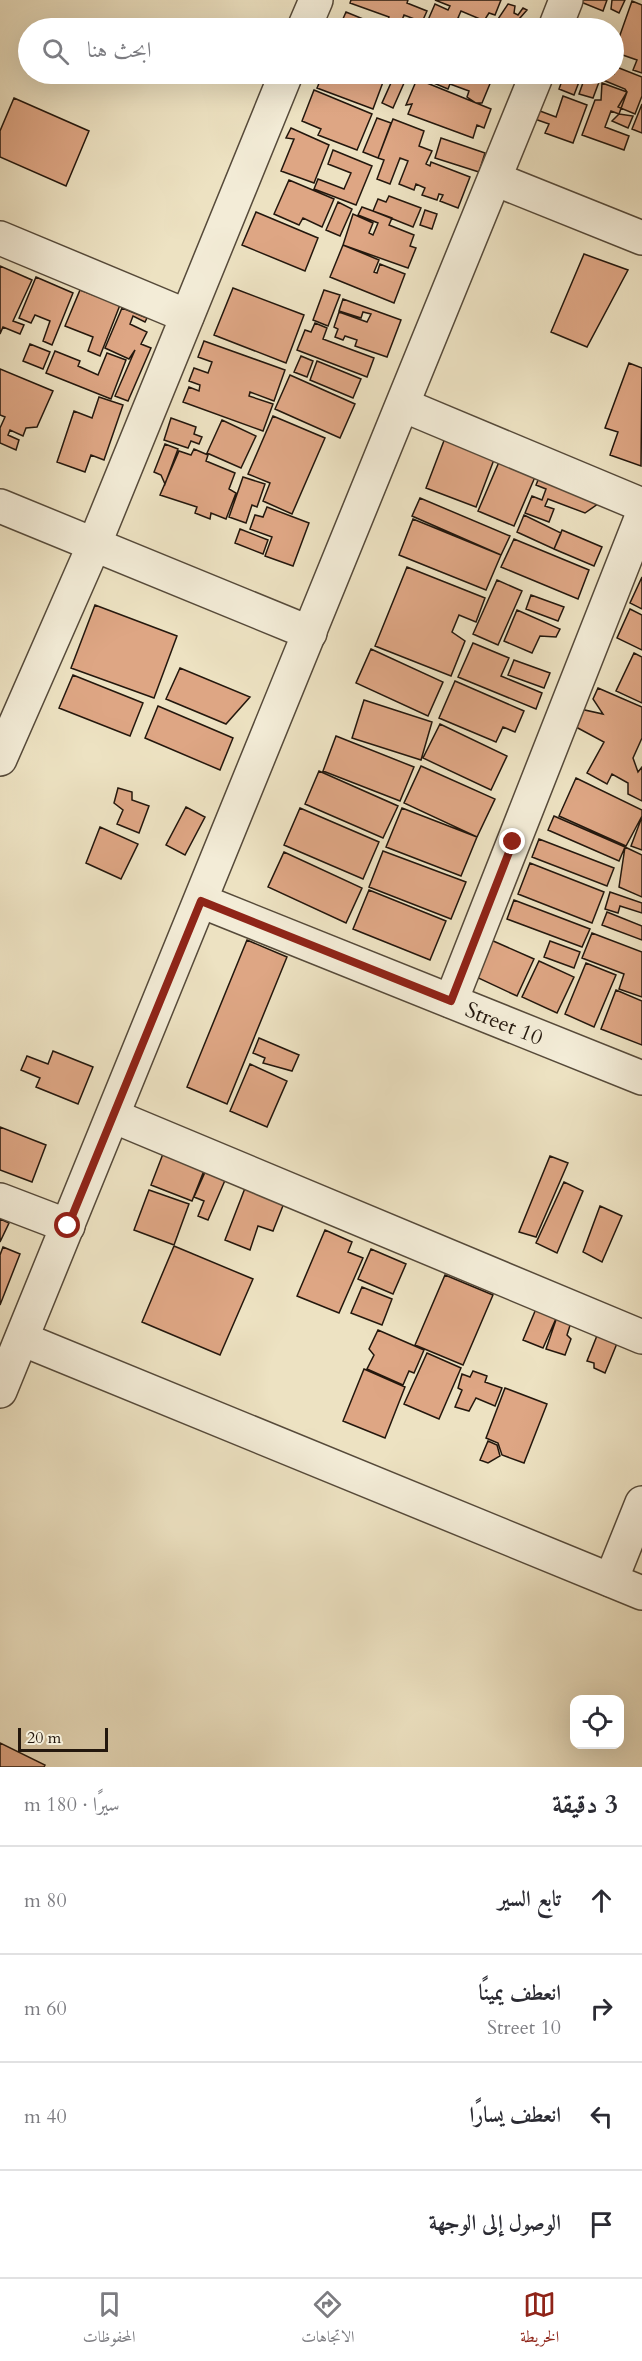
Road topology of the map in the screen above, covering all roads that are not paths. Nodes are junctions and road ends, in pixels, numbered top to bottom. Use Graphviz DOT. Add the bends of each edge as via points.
graph roads {
  1 [pos="316,0"];
  2 [pos="566,0"];
  3 [pos="308,18"];
  4 [pos="559,18"];
  5 [pos="282,84"];
  6 [pos="533,84"];
  7 [pos="495,179"];
  8 [pos="0,238"];
  9 [pos="642,238"];
  10 [pos="187,316"];
  11 [pos="403,405"];
  12 [pos="642,505"];
  13 [pos="0,506"];
  14 [pos="642,516"];
  15 [pos="94,545"];
  16 [pos="310,633"];
  17 [pos="0,759"];
  18 [pos="201,901"];
  19 [pos="451,1001"];
  20 [pos="642,1078"];
  21 [pos="113,1116"];
  22 [pos="0,1200"];
  23 [pos="68,1226"];
  24 [pos="642,1337"];
  25 [pos="22,1339"];
  26 [pos="0,1391"];
  27 [pos="642,1503"];
  28 [pos="611,1580"];
  29 [pos="642,1593"];
  1 -- 3 [label="street"];
  2 -- 4 [label="street"];
  5 -- 10 [label="street"];
  6 -- 7 [label="street"];
  7 -- 9 [label="street"];
  7 -- 11 [label="street"];
  8 -- 10 [label="street"];
  10 -- 15 [label="street"];
  11 -- 12 [label="street"];
  11 -- 16 [label="street"];
  13 -- 15 [label="street"];
  14 -- 19 [label="street"];
  15 -- 16 [label="street"];
  15 -- 17 [label="street"];
  16 -- 18 [label="street"];
  18 -- 19 [label="street, Street 10"];
  18 -- 21 [label="street"];
  19 -- 20 [label="street, Street 10"];
  21 -- 23 [label="street"];
  21 -- 24 [label="street"];
  22 -- 23 [label="street"];
  23 -- 25 [label="street"];
  25 -- 26 [label="street"];
  25 -- 28 [label="street"];
  27 -- 28 [label="street"];
  28 -- 29 [label="street"];
}
